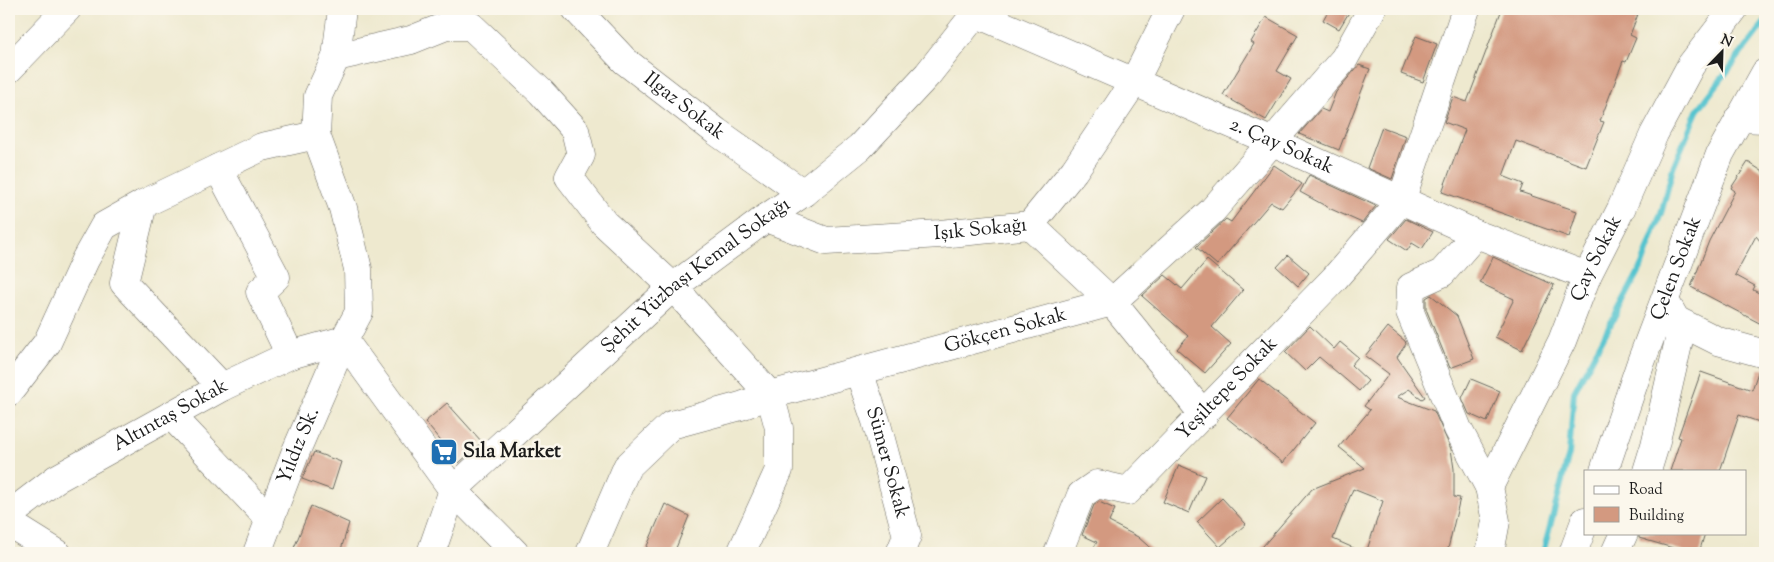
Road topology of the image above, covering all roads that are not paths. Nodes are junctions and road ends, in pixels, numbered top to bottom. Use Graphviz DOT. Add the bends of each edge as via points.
graph roads {
  1 [pos="67,9"];
  2 [pos="342,9"];
  3 [pos="576,9"];
  4 [pos="1171,9"];
  5 [pos="1372,9"];
  6 [pos="1466,9"];
  7 [pos="1734,9"];
  8 [pos="978,11"];
  9 [pos="336,57"];
  10 [pos="9,69"];
  11 [pos="1765,73"];
  12 [pos="1134,82"];
  13 [pos="1752,119"];
  14 [pos="316,135"];
  15 [pos="1273,142"];
  16 [pos="218,168"];
  17 [pos="803,193"];
  18 [pos="1401,201"];
  19 [pos="143,204"];
  20 [pos="766,218"];
  21 [pos="1030,225"];
  22 [pos="1476,234"];
  23 [pos="1587,276"];
  24 [pos="672,287"];
  25 [pos="1112,302"];
  26 [pos="1673,321"];
  27 [pos="344,340"];
  28 [pos="1765,354"];
  29 [pos="290,355"];
  30 [pos="859,372"];
  31 [pos="222,387"];
  32 [pos="9,392"];
  33 [pos="770,395"];
  34 [pos="171,415"];
  35 [pos="1204,415"];
  36 [pos="1604,470"];
  37 [pos="1647,470"];
  38 [pos="1489,487"];
  39 [pos="453,490"];
  40 [pos="9,515"];
  41 [pos="270,520"];
  42 [pos="9,523"];
  43 [pos="1584,524"];
  44 [pos="1624,534"];
  45 [pos="57,553"];
  46 [pos="257,553"];
  47 [pos="431,553"];
  48 [pos="515,553"];
  49 [pos="590,553"];
  50 [pos="741,553"];
  51 [pos="900,553"];
  52 [pos="1058,553"];
  53 [pos="1490,553"];
  54 [pos="1573,553"];
  55 [pos="1615,553"];
  1 -- 10 [label="street"];
  2 -- 9 [label="street"];
  3 -- 17 [label="street, Ilgaz Sokak" via="625,61"];
  4 -- 12 [label="street, Işık Sokağı"];
  5 -- 15 [label="street, Gökçen Sokak" via="1344,59"];
  6 -- 18 [label="street"];
  7 -- 23 [label="street, Çay Sokak" via="1691,65 1654,134"];
  8 -- 12 [label="street, 2. Çay Sokak"];
  8 -- 17 [label="street, Şehit Yüzbaşı Kemal Sokağı" via="928,74 860,147"];
  9 -- 14 [label="street" via="318,96"];
  9 -- 24 [label="street" via="411,40 446,26 471,26 541,92 575,130 581,155 569,177 604,223"];
  11 -- 13 [label="street, Çelen Sokak"];
  12 -- 15 [label="street, 2. Çay Sokak"];
  12 -- 21 [label="street, Işık Sokağı" via="1074,172"];
  13 -- 26 [label="street, Çelen Sokak" via="1720,154"];
  14 -- 16 [label="street" via="262,147"];
  14 -- 27 [label="street, Yıldız Sk." via="343,208 358,268 359,312"];
  15 -- 18 [label="street, 2. Çay Sokak"];
  15 -- 25 [label="street, Gökçen Sokak" via="1212,211"];
  16 -- 19 [label="street"];
  16 -- 29 [label="street" via="276,277 260,292"];
  17 -- 20 [label="street, Şehit Yüzbaşı Kemal Sokağı"];
  18 -- 22 [label="street, 2. Çay Sokak"];
  18 -- 35 [label="street, Yeşiltepe Sokak" via="1334,279"];
  19 -- 31 [label="street" via="124,283"];
  19 -- 32 [label="street" via="104,226 47,343"];
  20 -- 21 [label="street, Işık Sokağı" via="826,241"];
  20 -- 24 [label="street, Şehit Yüzbaşı Kemal Sokağı"];
  21 -- 25 [label="street"];
  22 -- 23 [label="street, 2. Çay Sokak"];
  22 -- 38 [label="street" via="1442,273 1411,287 1410,312 1458,429"];
  23 -- 38 [label="street, Çay Sokak" via="1562,341"];
  24 -- 33 [label="street"];
  24 -- 39 [label="street, Şehit Yüzbaşı Kemal Sokağı"];
  25 -- 30 [label="street, Gökçen Sokak"];
  25 -- 35 [label="street"];
  26 -- 28 [label="street" via="1718,341"];
  26 -- 36 [label="street, Çelen Sokak"];
  26 -- 37 [label="street" via="1655,445"];
  27 -- 29 [label="street, Altıntaş Sokak"];
  27 -- 39 [label="street"];
  27 -- 41 [label="street, Yıldız Sk."];
  29 -- 31 [label="street, Altıntaş Sokak"];
  30 -- 33 [label="street, Gökçen Sokak"];
  30 -- 51 [label="street, Sümer Sokak" via="876,421 907,536"];
  31 -- 34 [label="street, Altıntaş Sokak"];
  33 -- 49 [label="street, Gökçen Sokak" via="672,424 627,467"];
  33 -- 50 [label="street" via="779,428 779,470"];
  34 -- 40 [label="street, Altıntaş Sokak" via="56,479"];
  34 -- 41 [label="street"];
  35 -- 52 [label="street, Yeşiltepe Sokak" via="1128,491 1097,484 1081,495"];
  38 -- 53 [label="street" via="1496,521"];
  39 -- 47 [label="street, Şehit Yüzbaşı Kemal Sokağı"];
  39 -- 48 [label="street"];
  41 -- 46 [label="street, Yıldız Sk."];
  42 -- 45 [label="street"];
  43 -- 54 [label="street"];
  44 -- 55 [label="street"];
}
